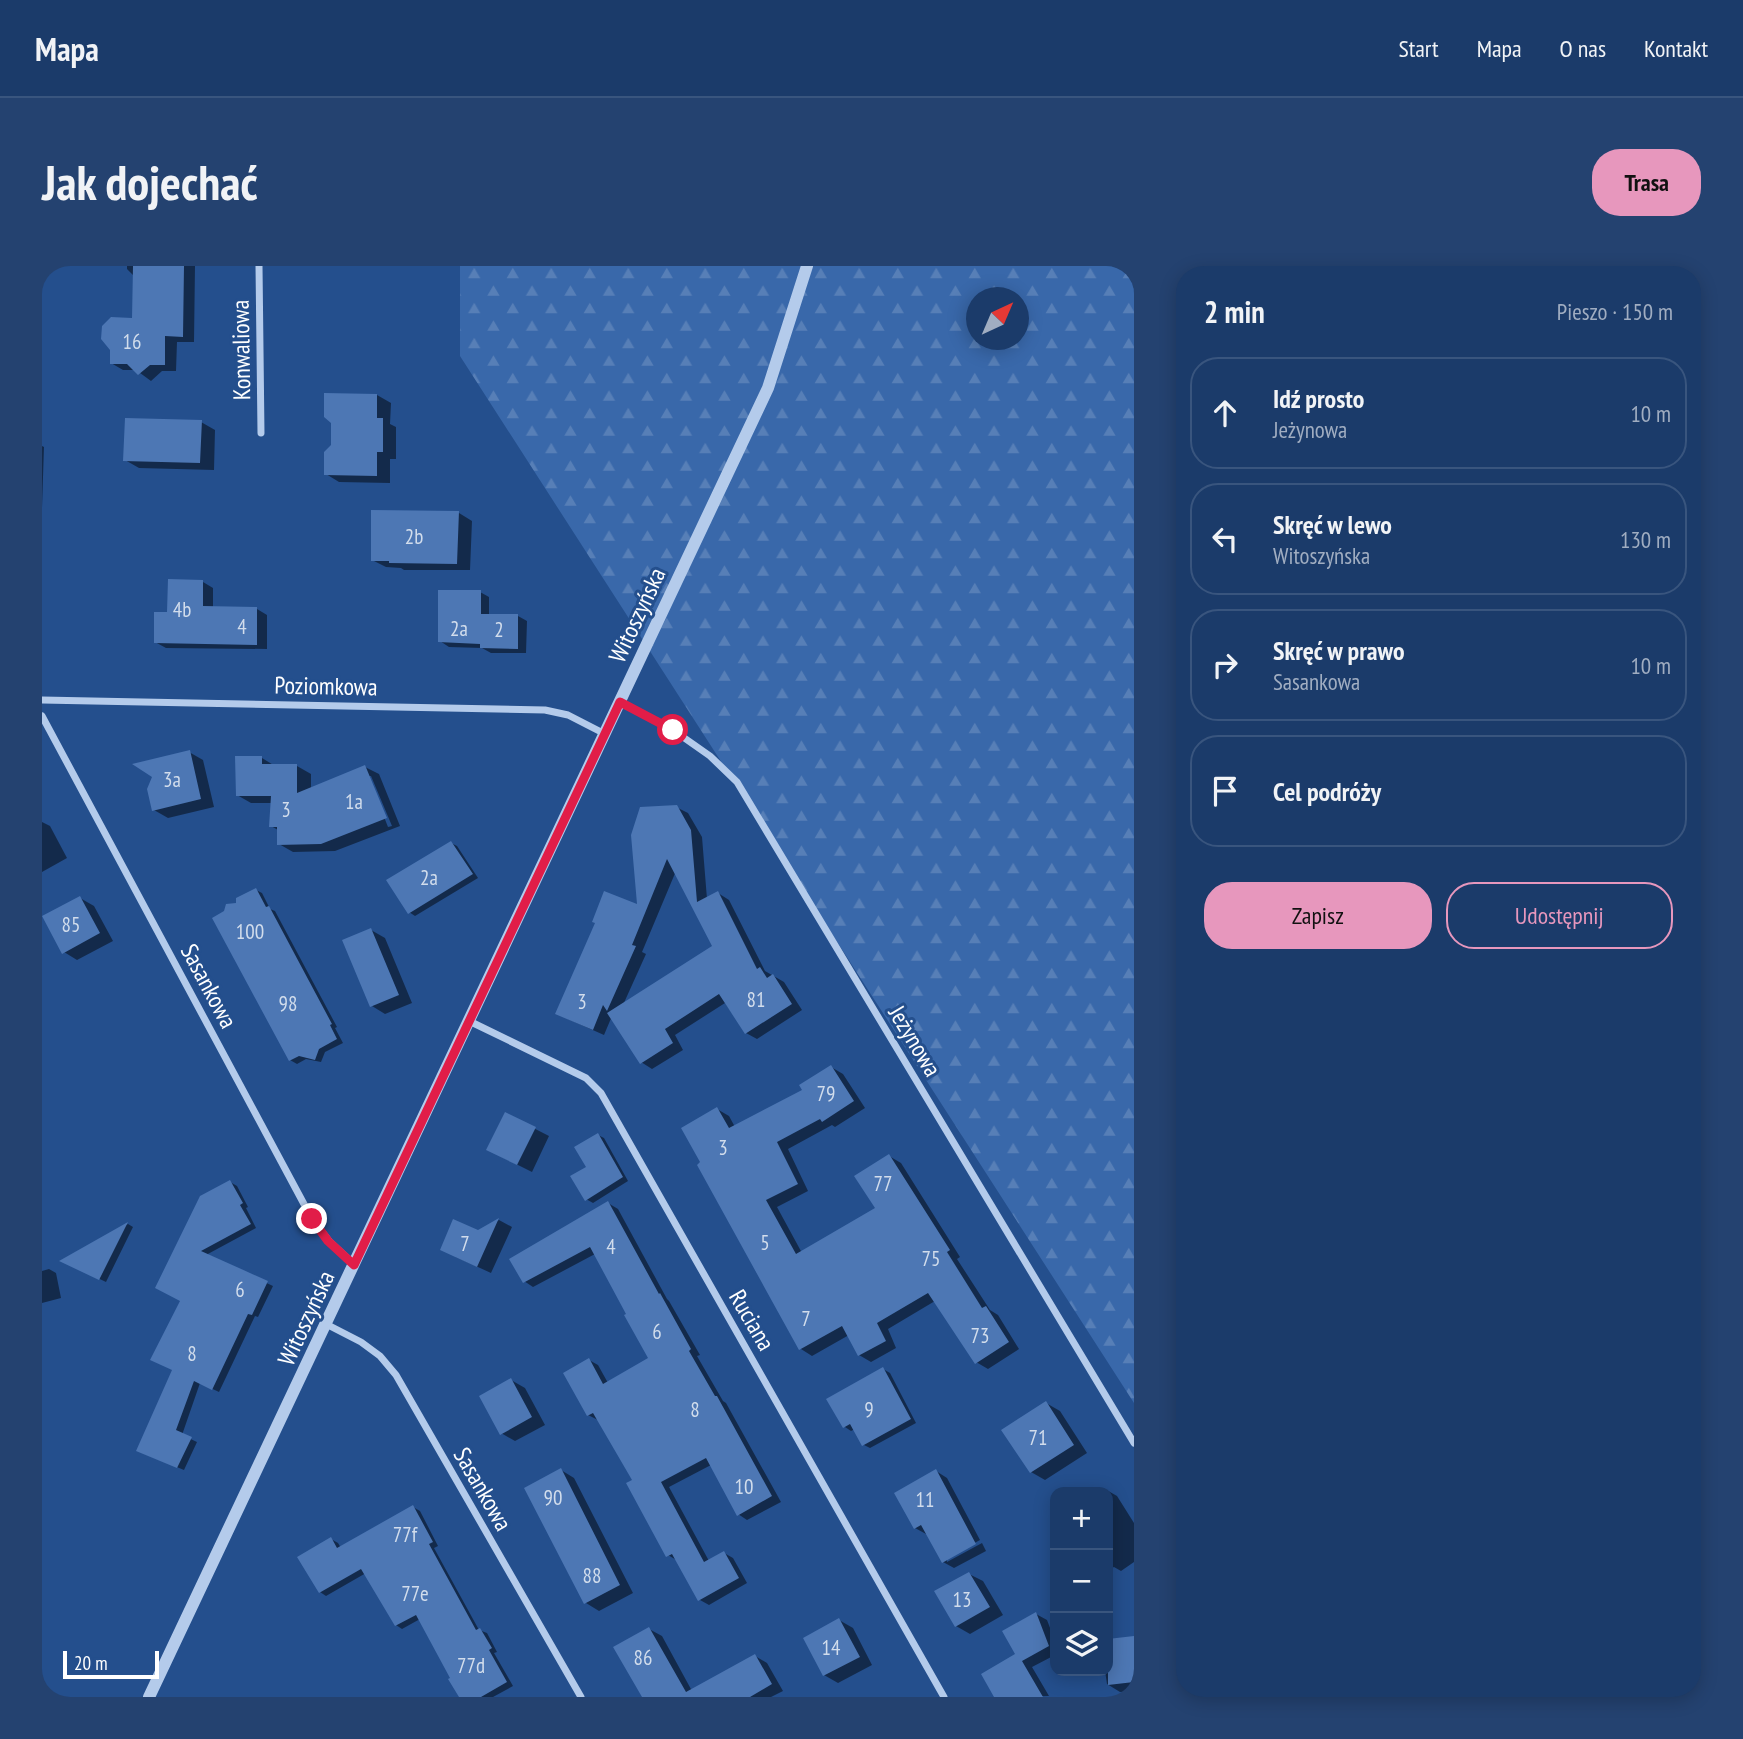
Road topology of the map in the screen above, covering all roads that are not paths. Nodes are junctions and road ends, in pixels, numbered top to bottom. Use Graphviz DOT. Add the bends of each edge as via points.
graph roads {
  1 [pos="259,266"];
  2 [pos="807,266"];
  3 [pos="261,433"];
  4 [pos="42,700"];
  5 [pos="620,702"];
  6 [pos="42,716"];
  7 [pos="605,734"];
  8 [pos="469,1021"];
  9 [pos="354,1265"];
  10 [pos="326,1324"];
  11 [pos="1134,1443"];
  12 [pos="149,1697"];
  13 [pos="582,1697"];
  14 [pos="944,1697"];
  1 -- 3 [label="street, Konwaliowa"];
  2 -- 5 [label="street, Witoszyńska" via="768,388"];
  4 -- 7 [label="street, Poziomkowa" via="545,710 568,715"];
  5 -- 7 [label="street, Witoszyńska"];
  5 -- 11 [label="street, Jeżynowa" via="710,755 737,782"];
  6 -- 9 [label="street, Sasankowa" via="312,1219"];
  7 -- 8 [label="street, Witoszyńska"];
  8 -- 9 [label="street, Witoszyńska"];
  8 -- 14 [label="street, Ruciana" via="586,1078 601,1093"];
  9 -- 10 [label="street, Witoszyńska"];
  10 -- 12 [label="street, Witoszyńska"];
  10 -- 13 [label="street, Sasankowa" via="361,1342 396,1375"];
}
